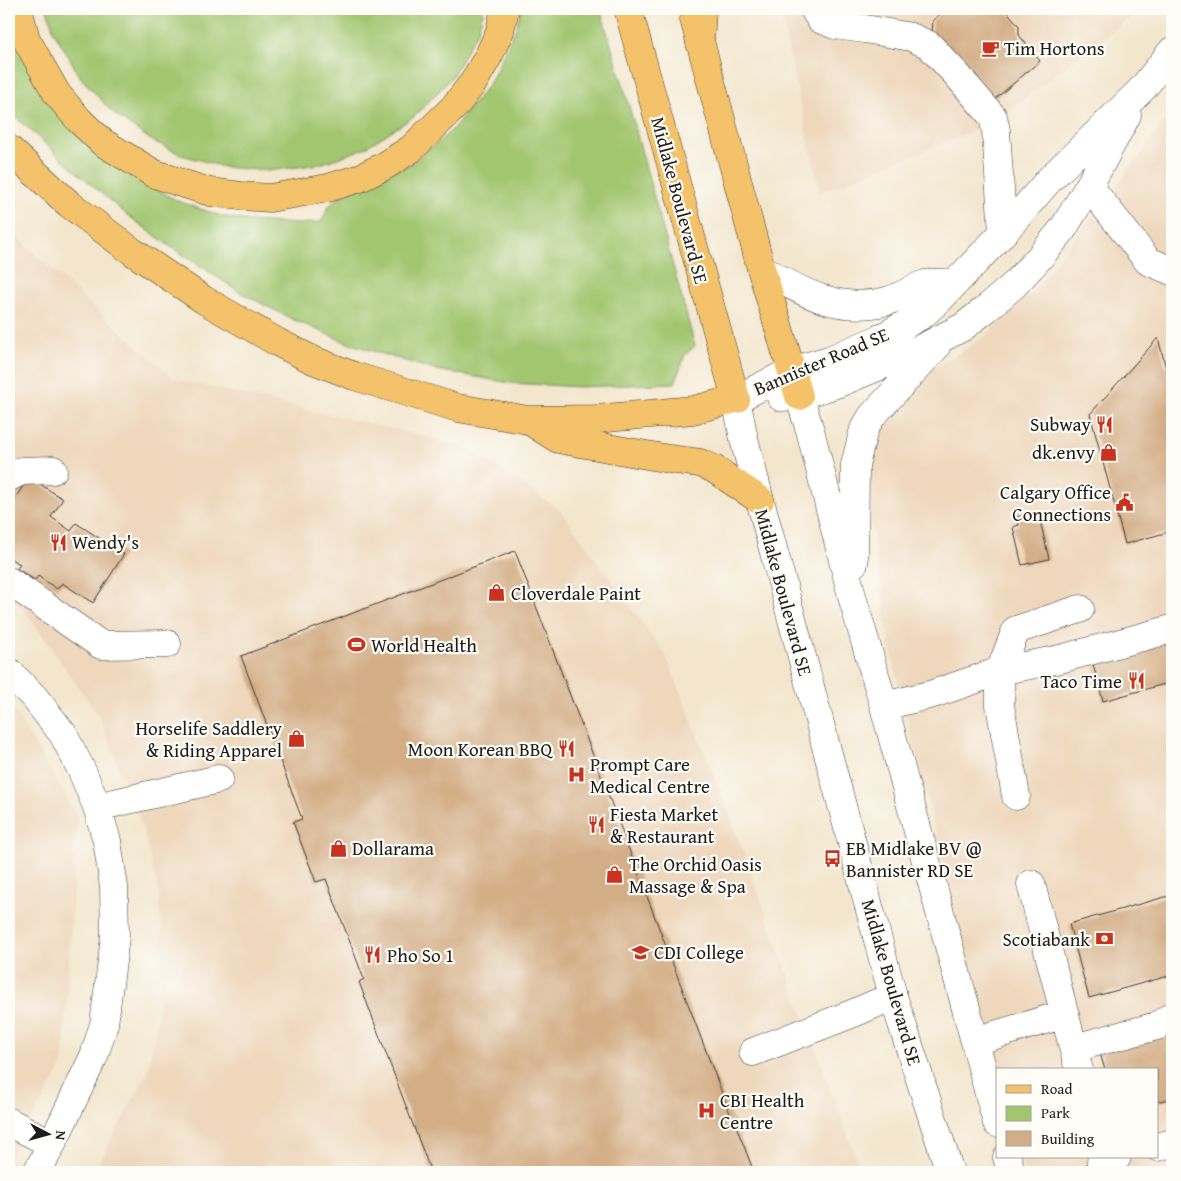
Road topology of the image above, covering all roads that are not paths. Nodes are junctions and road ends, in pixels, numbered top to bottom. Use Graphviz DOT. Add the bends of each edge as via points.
graph roads {
  1 [pos="18,9"];
  2 [pos="505,9"];
  3 [pos="628,9"];
  4 [pos="691,9"];
  5 [pos="702,9"];
  6 [pos="814,9"];
  7 [pos="700,42"];
  8 [pos="1172,51"];
  9 [pos="1143,88"];
  10 [pos="9,149"];
  11 [pos="1088,186"];
  12 [pos="1004,233"];
  13 [pos="761,268"];
  14 [pos="1172,271"];
  15 [pos="956,282"];
  16 [pos="946,336"];
  17 [pos="796,383"];
  18 [pos="736,399"];
  19 [pos="528,420"];
  20 [pos="53,470"];
  21 [pos="9,477"];
  22 [pos="760,500"];
  23 [pos="9,580"];
  24 [pos="853,600"];
  25 [pos="1080,609"];
  26 [pos="1172,629"];
  27 [pos="167,644"];
  28 [pos="1000,671"];
  29 [pos="9,672"];
  30 [pos="884,706"];
  31 [pos="219,778"];
  32 [pos="1016,796"];
  33 [pos="97,807"];
  34 [pos="1031,884"];
  35 [pos="893,996"];
  36 [pos="1065,1014"];
  37 [pos="1172,1016"];
  38 [pos="975,1041"];
  39 [pos="753,1052"];
  40 [pos="1077,1059"];
  41 [pos="918,1073"];
  42 [pos="996,1120"];
  43 [pos="9,1122"];
  44 [pos="1172,1143"];
  45 [pos="52,1144"];
  46 [pos="1158,1147"];
  47 [pos="1006,1158"];
  48 [pos="37,1172"];
  49 [pos="939,1172"];
  50 [pos="950,1172"];
  51 [pos="1011,1172"];
  1 -- 2 [label="main road" via="26,39 57,94 102,142 153,173 181,184 210,192 270,198 328,188 360,178 411,149 454,107 473,83 500,31"];
  3 -- 18 [label="main road, Midlake Boulevard SE"];
  4 -- 7 [label="main road"];
  5 -- 7 [label="main road"];
  6 -- 12 [label="street" via="820,19 835,25 911,37 929,45 993,117"];
  7 -- 13 [label="main road"];
  8 -- 9 [label="street, Bannister Road SE"];
  9 -- 11 [label="street, Bannister Road SE"];
  9 -- 12 [label="street, Bannister Road SE" via="1049,180"];
  10 -- 19 [label="main road" via="69,204 133,252 204,300 277,342 354,376 458,408"];
  11 -- 14 [label="street" via="1148,261"];
  11 -- 16 [label="street, Bannister Road SE" via="1063,229 1039,258 986,309"];
  12 -- 15 [label="street, Bannister Road SE"];
  13 -- 15 [label="street" via="786,284 821,299 856,306 889,301 926,284"];
  13 -- 17 [label="main road"];
  15 -- 17 [label="street, Bannister Road SE" via="922,315 878,340 829,360"];
  16 -- 17 [label="street, Bannister Road SE" via="836,384"];
  16 -- 24 [label="street" via="872,416 864,429 855,465"];
  17 -- 18 [label="street, Bannister Road SE"];
  17 -- 24 [label="street"];
  18 -- 19 [label="main road" via="693,410 596,420"];
  18 -- 22 [label="street, Midlake Boulevard SE"];
  19 -- 22 [label="main road" via="558,439 700,463"];
  20 -- 21 [label="street" via="22,470"];
  22 -- 35 [label="street, Midlake Boulevard SE"];
  23 -- 27 [label="street" via="101,645"];
  24 -- 30 [label="street"];
  25 -- 28 [label="street" via="1016,630"];
  26 -- 28 [label="street" via="1060,659"];
  28 -- 30 [label="street" via="933,694"];
  28 -- 32 [label="street" via="1000,705"];
  29 -- 33 [label="street" via="63,734"];
  30 -- 38 [label="street"];
  31 -- 33 [label="street"];
  33 -- 45 [label="street" via="114,887 115,937 104,1024 94,1056"];
  34 -- 36 [label="street"];
  35 -- 39 [label="street"];
  35 -- 41 [label="street, Midlake Boulevard SE"];
  36 -- 38 [label="street"];
  36 -- 40 [label="street"];
  37 -- 40 [label="street" via="1157,1026"];
  38 -- 42 [label="street"];
  41 -- 49 [label="street"];
  41 -- 50 [label="street, Midlake Boulevard SE"];
  43 -- 45 [label="street"];
  44 -- 46 [label="street"];
  45 -- 48 [label="street"];
  47 -- 51 [label="street"];
}
